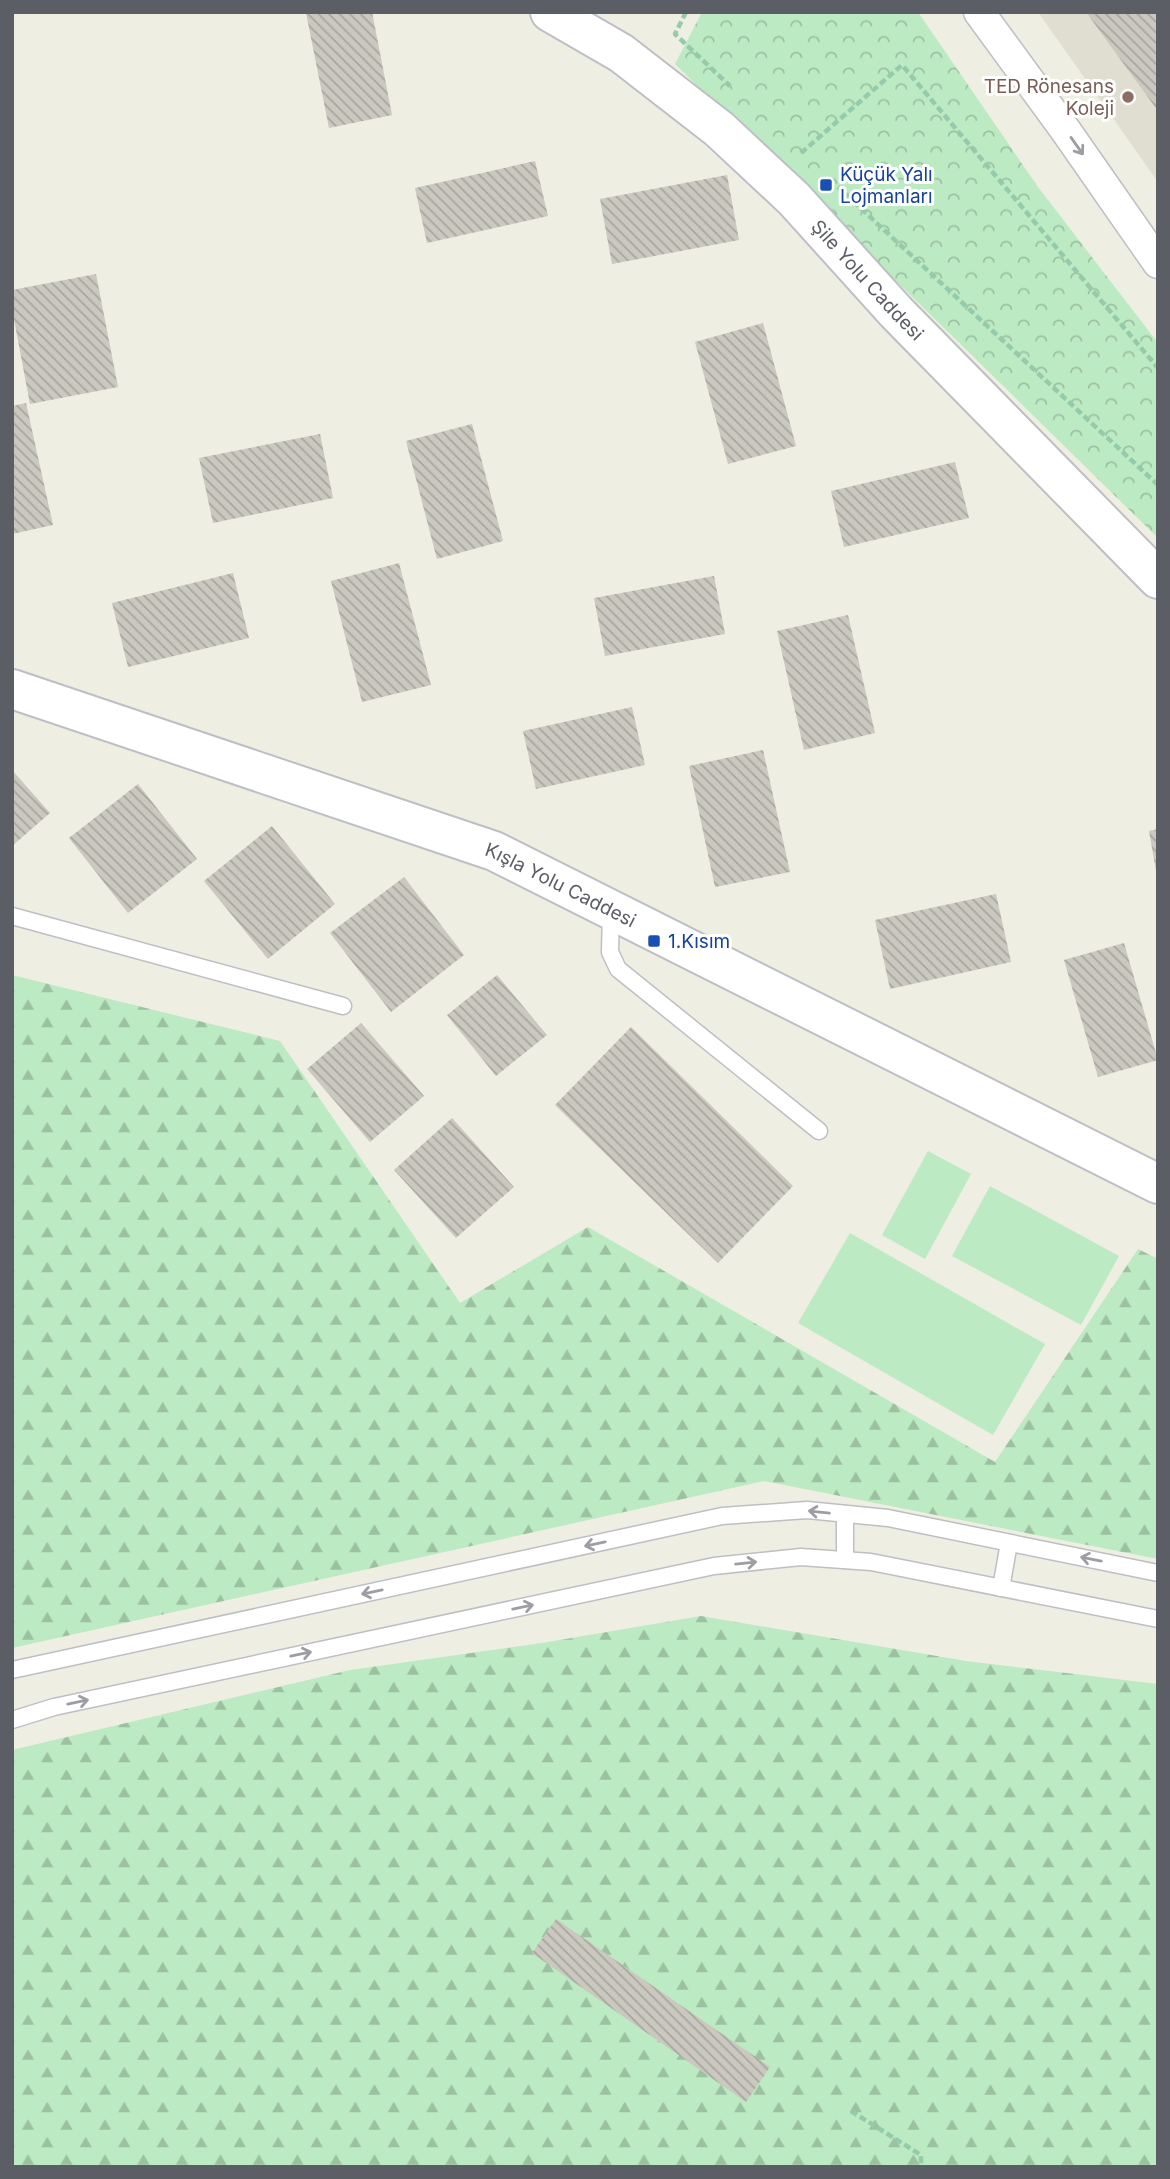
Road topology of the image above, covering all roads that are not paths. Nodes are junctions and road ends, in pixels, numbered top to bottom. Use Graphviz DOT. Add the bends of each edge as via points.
graph roads {
  1 [pos="550,12"];
  2 [pos="979,12"];
  3 [pos="1158,263"];
  4 [pos="1158,579"];
  5 [pos="12,689"];
  6 [pos="611,909"];
  7 [pos="12,916"];
  8 [pos="343,1006"];
  9 [pos="819,1131"];
  10 [pos="1158,1184"];
  11 [pos="845,1514"];
  12 [pos="1009,1543"];
  13 [pos="845,1560"];
  14 [pos="1158,1573"];
  15 [pos="1000,1588"];
  16 [pos="1158,1619"];
  17 [pos="12,1670"];
  18 [pos="12,1720"];
  1 -- 4 [label="street, Şile Yolu Caddesi" via="621,53 719,129 785,190 896,312"];
  2 -- 3 [label="street, one-way"];
  5 -- 6 [label="street, Kışla Yolu Caddesi" via="494,851"];
  6 -- 9 [label="lane" via="610,951 618,968"];
  6 -- 10 [label="street, Kışla Yolu Caddesi"];
  7 -- 8 [label="lane"];
  11 -- 12 [label="lane" via="888,1518"];
  11 -- 13 [label="lane"];
  11 -- 17 [label="lane, one-way" via="807,1510 722,1516"];
  14 -- 12 [label="lane, one-way"];
  12 -- 15 [label="lane"];
  13 -- 15 [label="lane"];
  18 -- 13 [label="lane, one-way" via="68,1704 713,1566 801,1557"];
  15 -- 16 [label="lane"];
}
